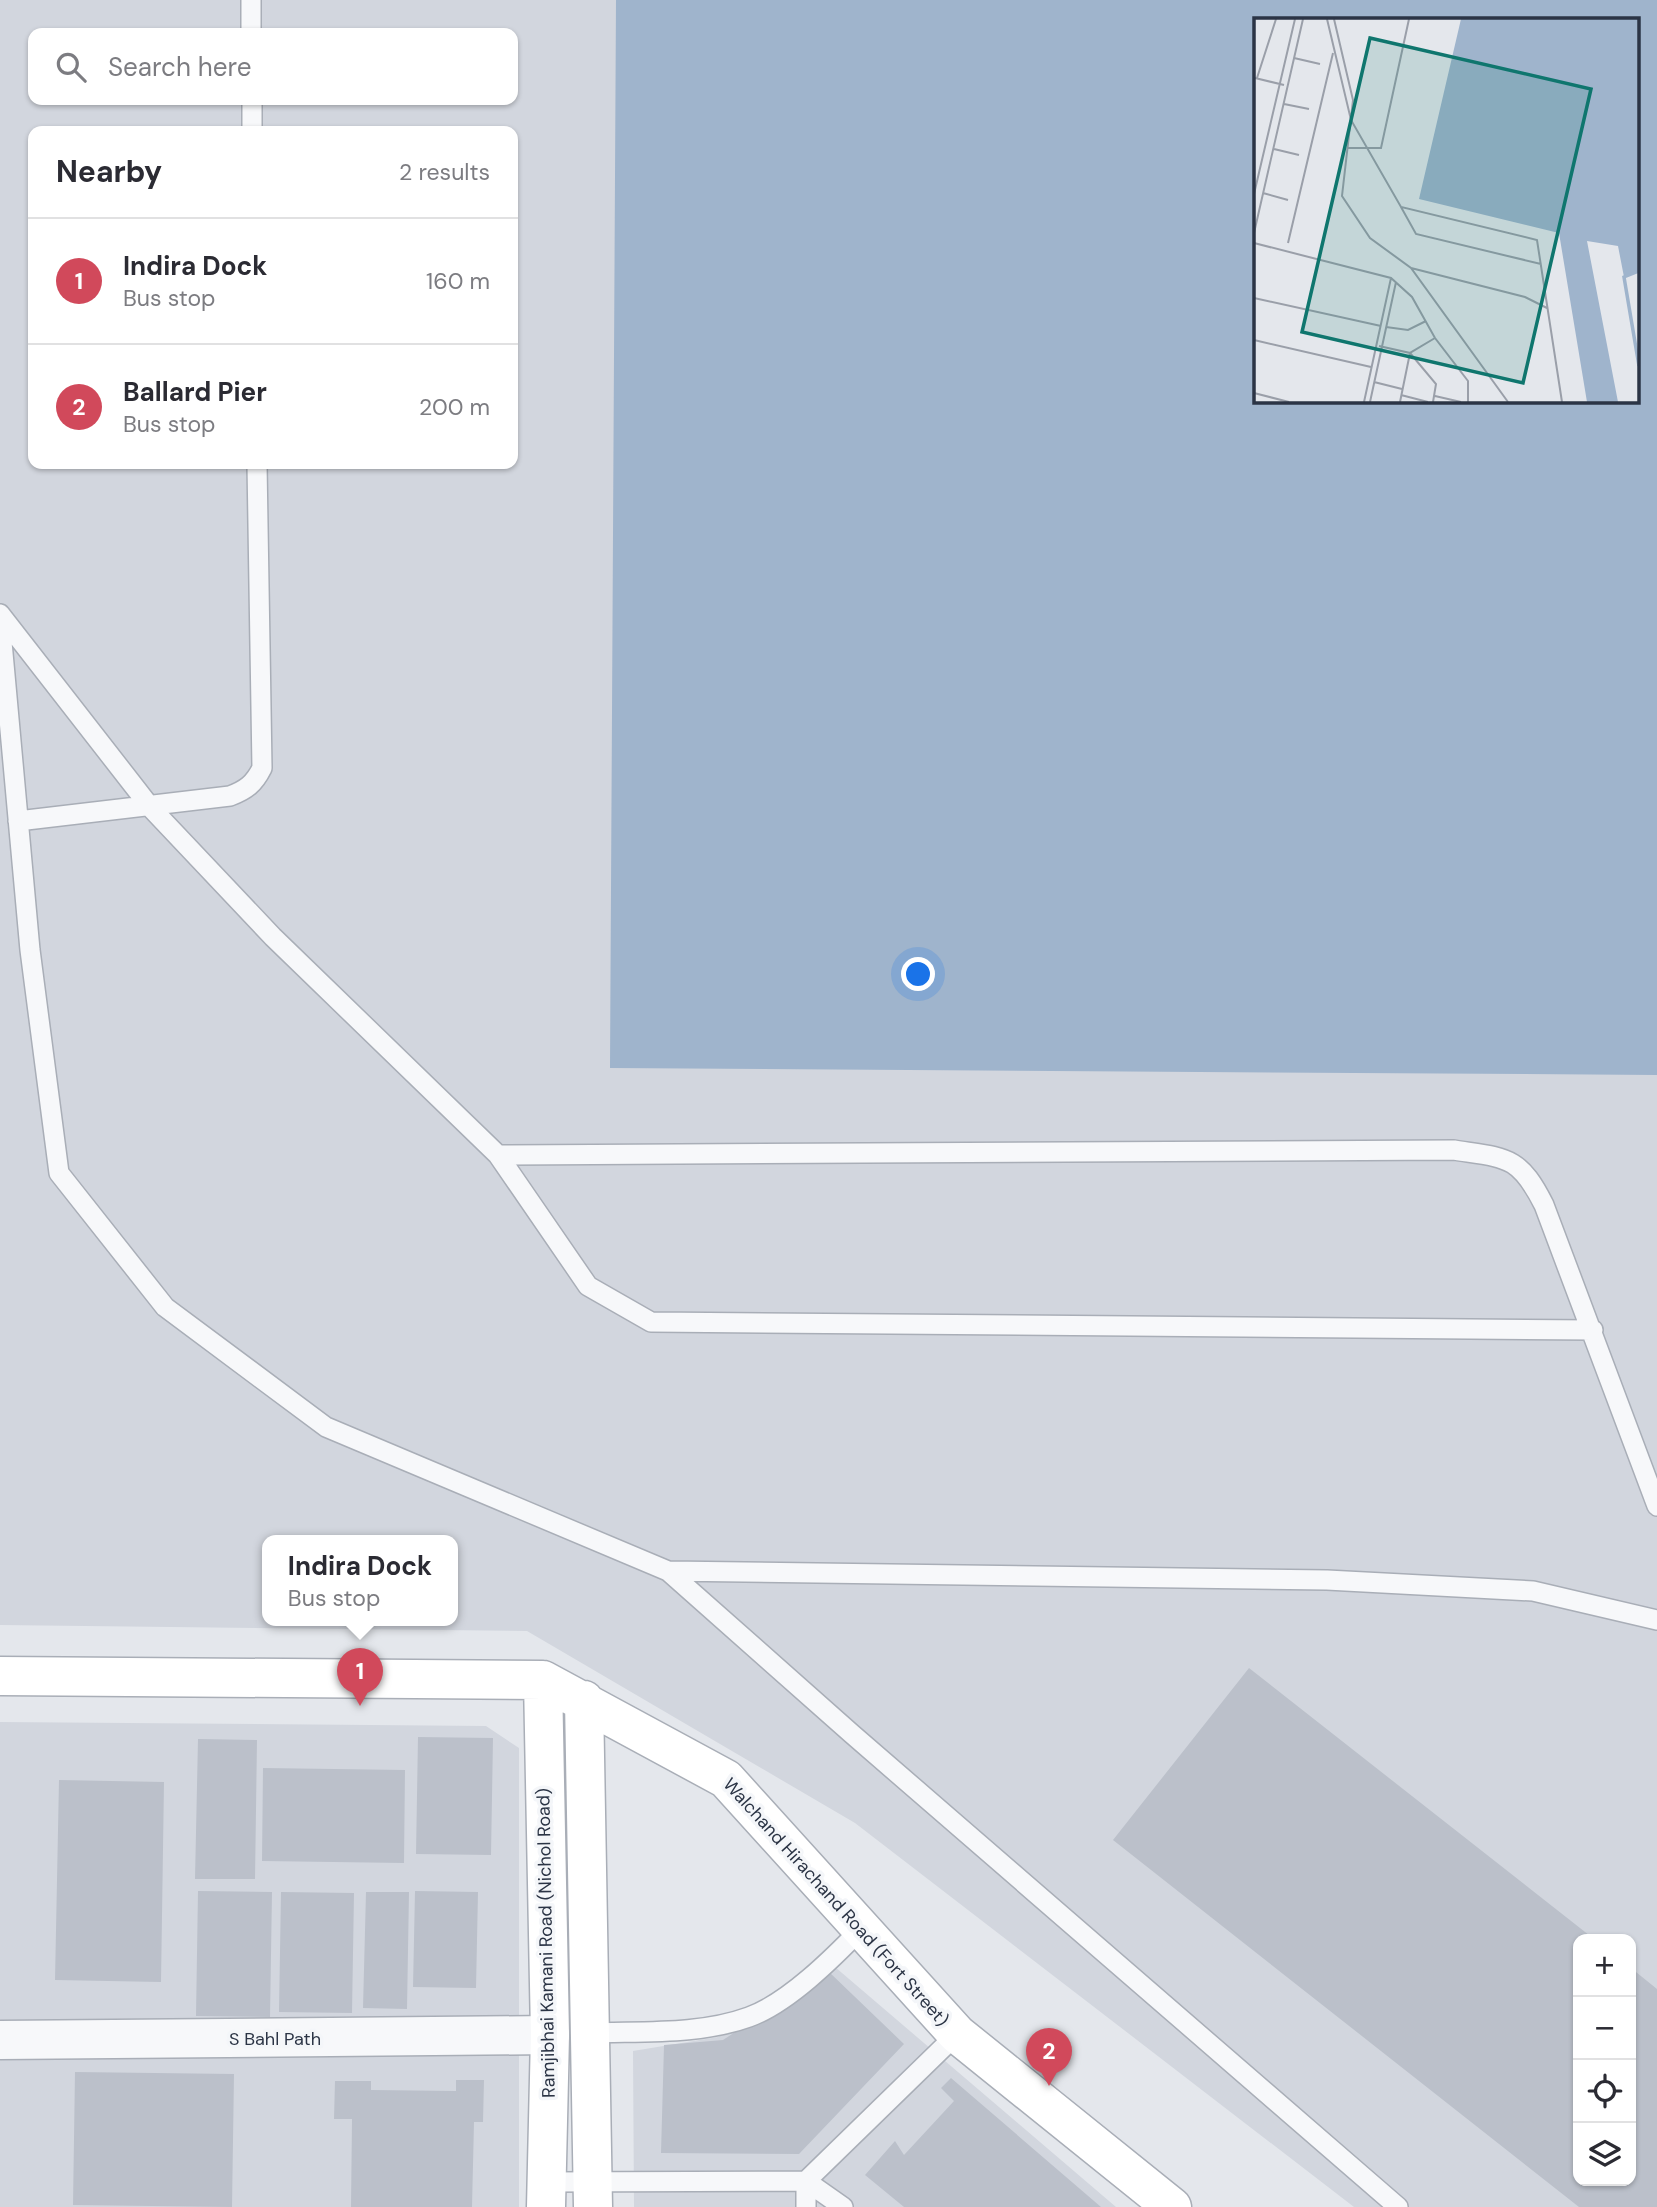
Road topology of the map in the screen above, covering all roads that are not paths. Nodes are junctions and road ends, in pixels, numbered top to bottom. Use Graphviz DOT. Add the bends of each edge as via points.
graph roads {
  1 [pos="251,0"];
  2 [pos="251,28"];
  3 [pos="252,105"];
  4 [pos="252,126"];
  5 [pos="257,469"];
  6 [pos="0,614"];
  7 [pos="0,620"];
  8 [pos="151,808"];
  9 [pos="18,821"];
  10 [pos="498,1155"];
  11 [pos="1593,1330"];
  12 [pos="1657,1506"];
  13 [pos="668,1571"];
  14 [pos="1657,1620"];
  15 [pos="0,1676"];
  16 [pos="543,1680"];
  17 [pos="584,1700"];
  18 [pos="862,1928"];
  19 [pos="590,2033"];
  20 [pos="957,2034"];
  21 [pos="550,2035"];
  22 [pos="0,2040"];
  23 [pos="806,2181"];
  24 [pos="546,2194"];
  25 [pos="593,2195"];
  26 [pos="806,2207"];
  27 [pos="843,2207"];
  28 [pos="1172,2207"];
  29 [pos="1398,2207"];
  1 -- 2 [label="lane"];
  3 -- 4 [label="lane"];
  5 -- 8 [label="lane" via="262,768 256,780 238,793"];
  6 -- 8 [label="lane"];
  7 -- 9 [label="lane"];
  8 -- 9 [label="lane"];
  8 -- 10 [label="lane" via="273,937"];
  9 -- 13 [label="lane" via="59,1173 165,1307 326,1427"];
  10 -- 11 [label="lane" via="588,1286 651,1322"];
  10 -- 11 [label="lane" via="1454,1150 1489,1155 1522,1168 1533,1184"];
  11 -- 12 [label="lane"];
  13 -- 14 [label="lane" via="1327,1580 1533,1591"];
  13 -- 29 [label="lane"];
  15 -- 16 [label="street, Walchand Hirachand Road (Fort Street)"];
  16 -- 17 [label="street, Walchand Hirachand Road (Fort Street)"];
  16 -- 21 [label="street, Ramjibhai Kamani Road (Nichol Road)"];
  17 -- 18 [label="street, Walchand Hirachand Road (Fort Street)" via="726,1779"];
  17 -- 19 [label="street"];
  18 -- 19 [label="lane" via="813,1977 751,2017 701,2028"];
  18 -- 20 [label="street, Walchand Hirachand Road (Fort Street)"];
  19 -- 25 [label="street"];
  20 -- 23 [label="lane"];
  20 -- 28 [label="street, Walchand Hirachand Road (Fort Street)"];
  21 -- 22 [label="street, S Bahl Path"];
  21 -- 24 [label="street, Ramjibhai Kamani Road (Nichol Road)"];
  23 -- 25 [label="lane"];
  23 -- 26 [label="lane"];
  23 -- 27 [label="lane"];
  24 -- 25 [label="lane"];
}
